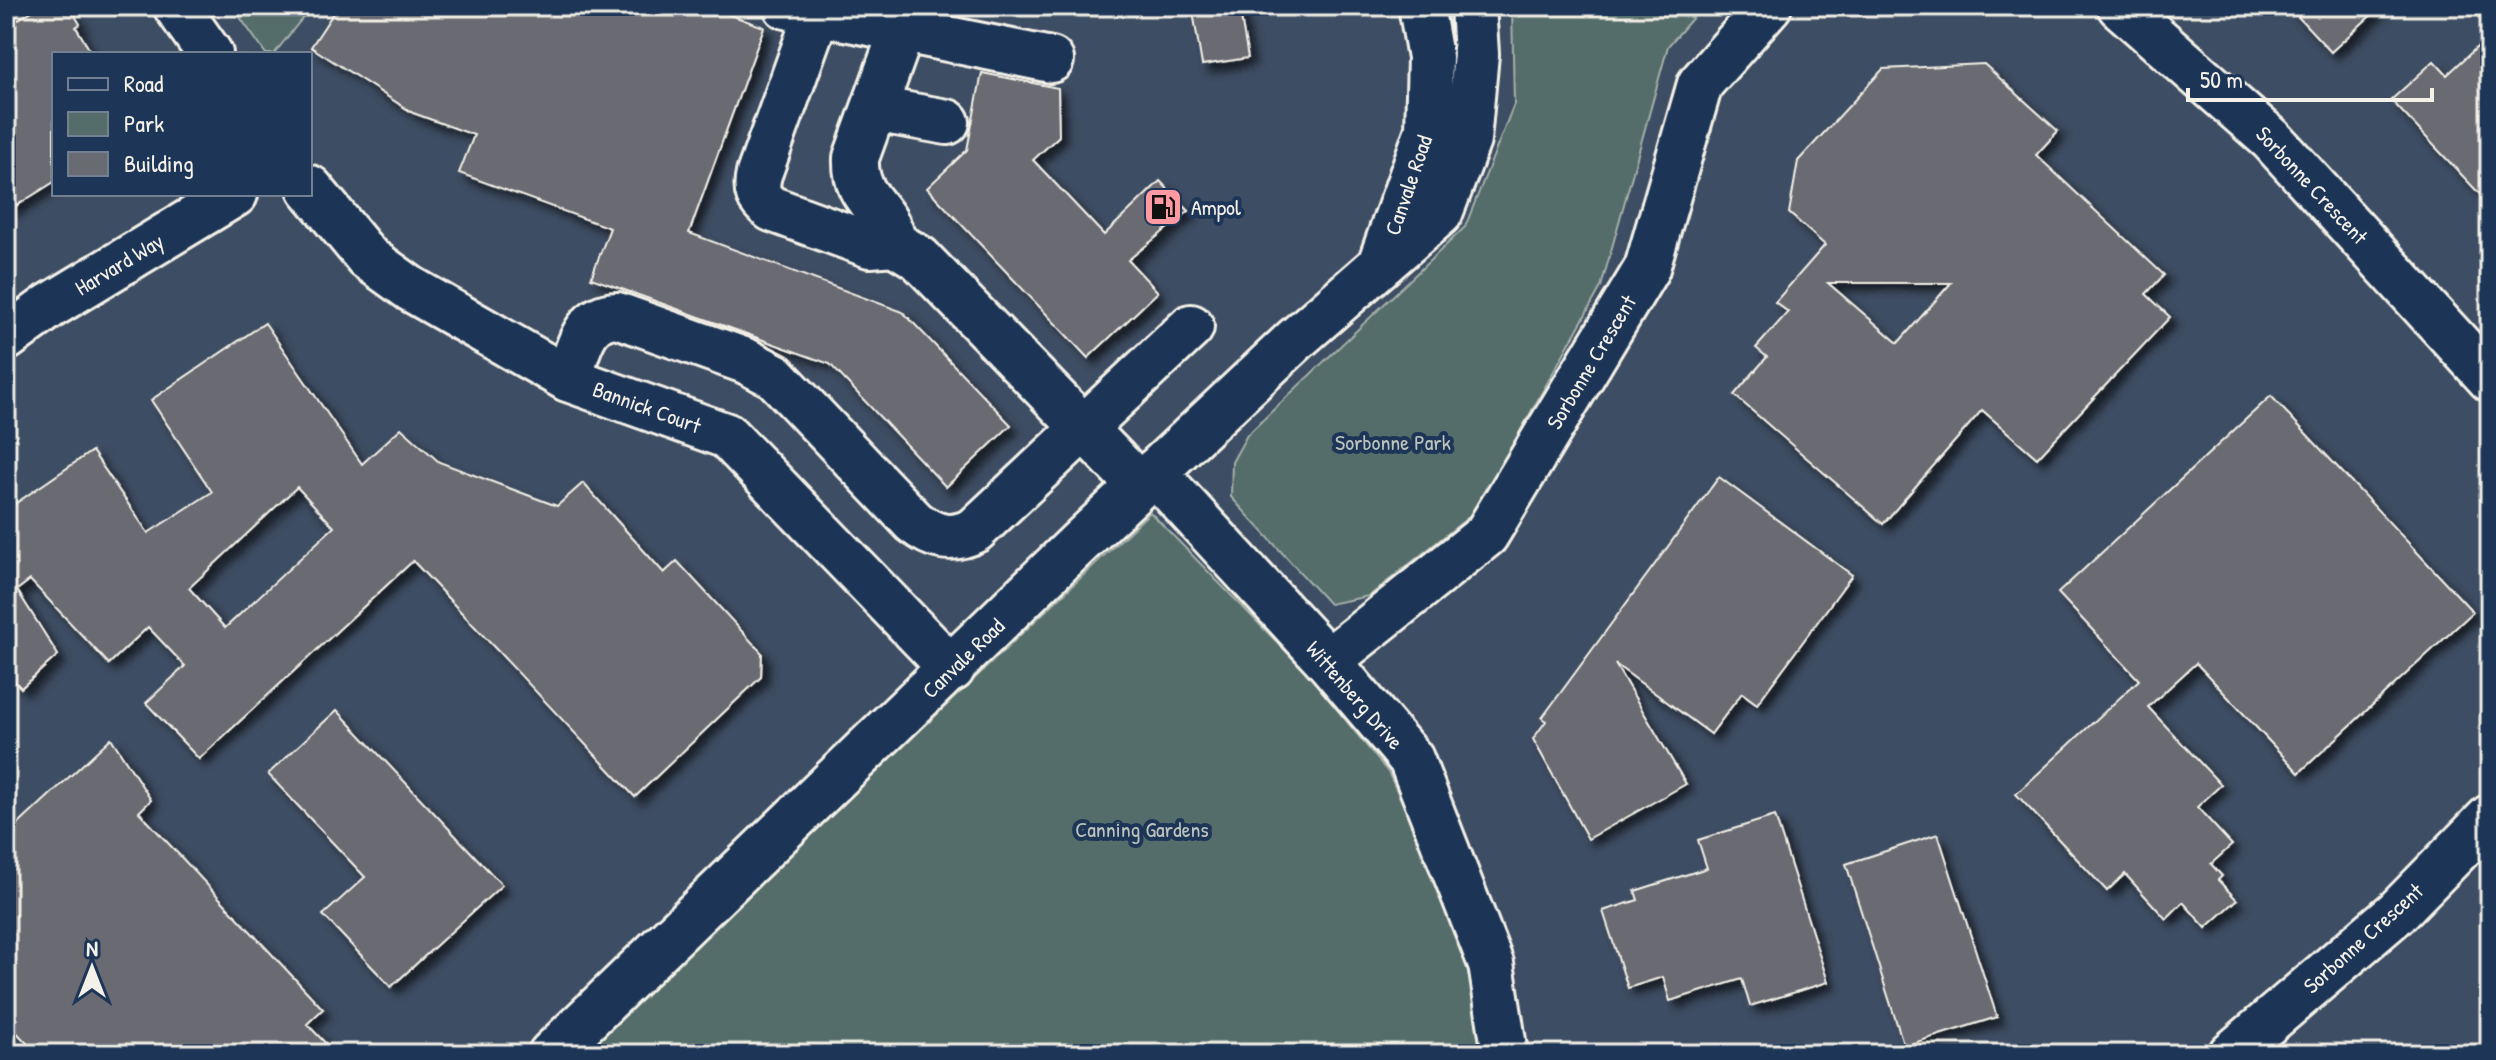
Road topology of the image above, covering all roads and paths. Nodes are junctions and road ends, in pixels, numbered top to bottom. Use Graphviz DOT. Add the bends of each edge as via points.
graph roads {
  1 [pos="176,6"];
  2 [pos="1421,6"];
  3 [pos="1473,6"];
  4 [pos="1769,6"];
  5 [pos="2120,6"];
  6 [pos="802,10"];
  7 [pos="907,19"];
  8 [pos="209,52"];
  9 [pos="1051,60"];
  10 [pos="874,109"];
  11 [pos="947,122"];
  12 [pos="312,190"];
  13 [pos="232,196"];
  14 [pos="894,243"];
  15 [pos="1379,268"];
  16 [pos="1191,327"];
  17 [pos="6,338"];
  18 [pos="568,379"];
  19 [pos="2490,379"];
  20 [pos="1084,429"];
  21 [pos="1147,479"];
  22 [pos="1328,661"];
  23 [pos="952,669"];
  24 [pos="2490,817"];
  25 [pos="551,1054"];
  26 [pos="1505,1054"];
  27 [pos="2231,1054"];
  1 -- 8 [label="street"];
  2 -- 15 [label="street, Canvale Road" via="1430,57 1428,130"];
  3 -- 15 [label="street, Canvale Road" via="1476,54 1468,140 1440,213"];
  4 -- 22 [label="street, Sorbonne Crescent" via="1700,84 1647,268 1486,535"];
  5 -- 19 [label="street, Sorbonne Crescent" via="2271,139"];
  6 -- 7 [label="street"];
  6 -- 14 [label="street" via="759,174 760,200 870,245"];
  7 -- 9 [label="street"];
  7 -- 10 [label="street"];
  10 -- 11 [label="street"];
  10 -- 14 [label="street" via="856,158 855,177 865,198 890,225"];
  12 -- 18 [label="street, Bannick Court" via="368,258 411,289"];
  13 -- 17 [label="street, Harvard Way"];
  14 -- 20 [label="street, Wittenberg Drive" via="919,258"];
  15 -- 21 [label="street, Canvale Road"];
  16 -- 20 [label="street"];
  18 -- 20 [label="street" via="589,324 603,315 617,315 746,361 775,376 914,522 944,538 961,538 975,530"];
  18 -- 23 [label="street, Bannick Court" via="727,436"];
  20 -- 21 [label="street, Wittenberg Drive"];
  21 -- 22 [label="street, Wittenberg Drive"];
  21 -- 23 [label="street, Canvale Road"];
  22 -- 26 [label="street, Wittenberg Drive" via="1411,759 1491,964"];
  23 -- 25 [label="street, Canvale Road"];
  24 -- 27 [label="street, Sorbonne Crescent" via="2397,912"];
}
